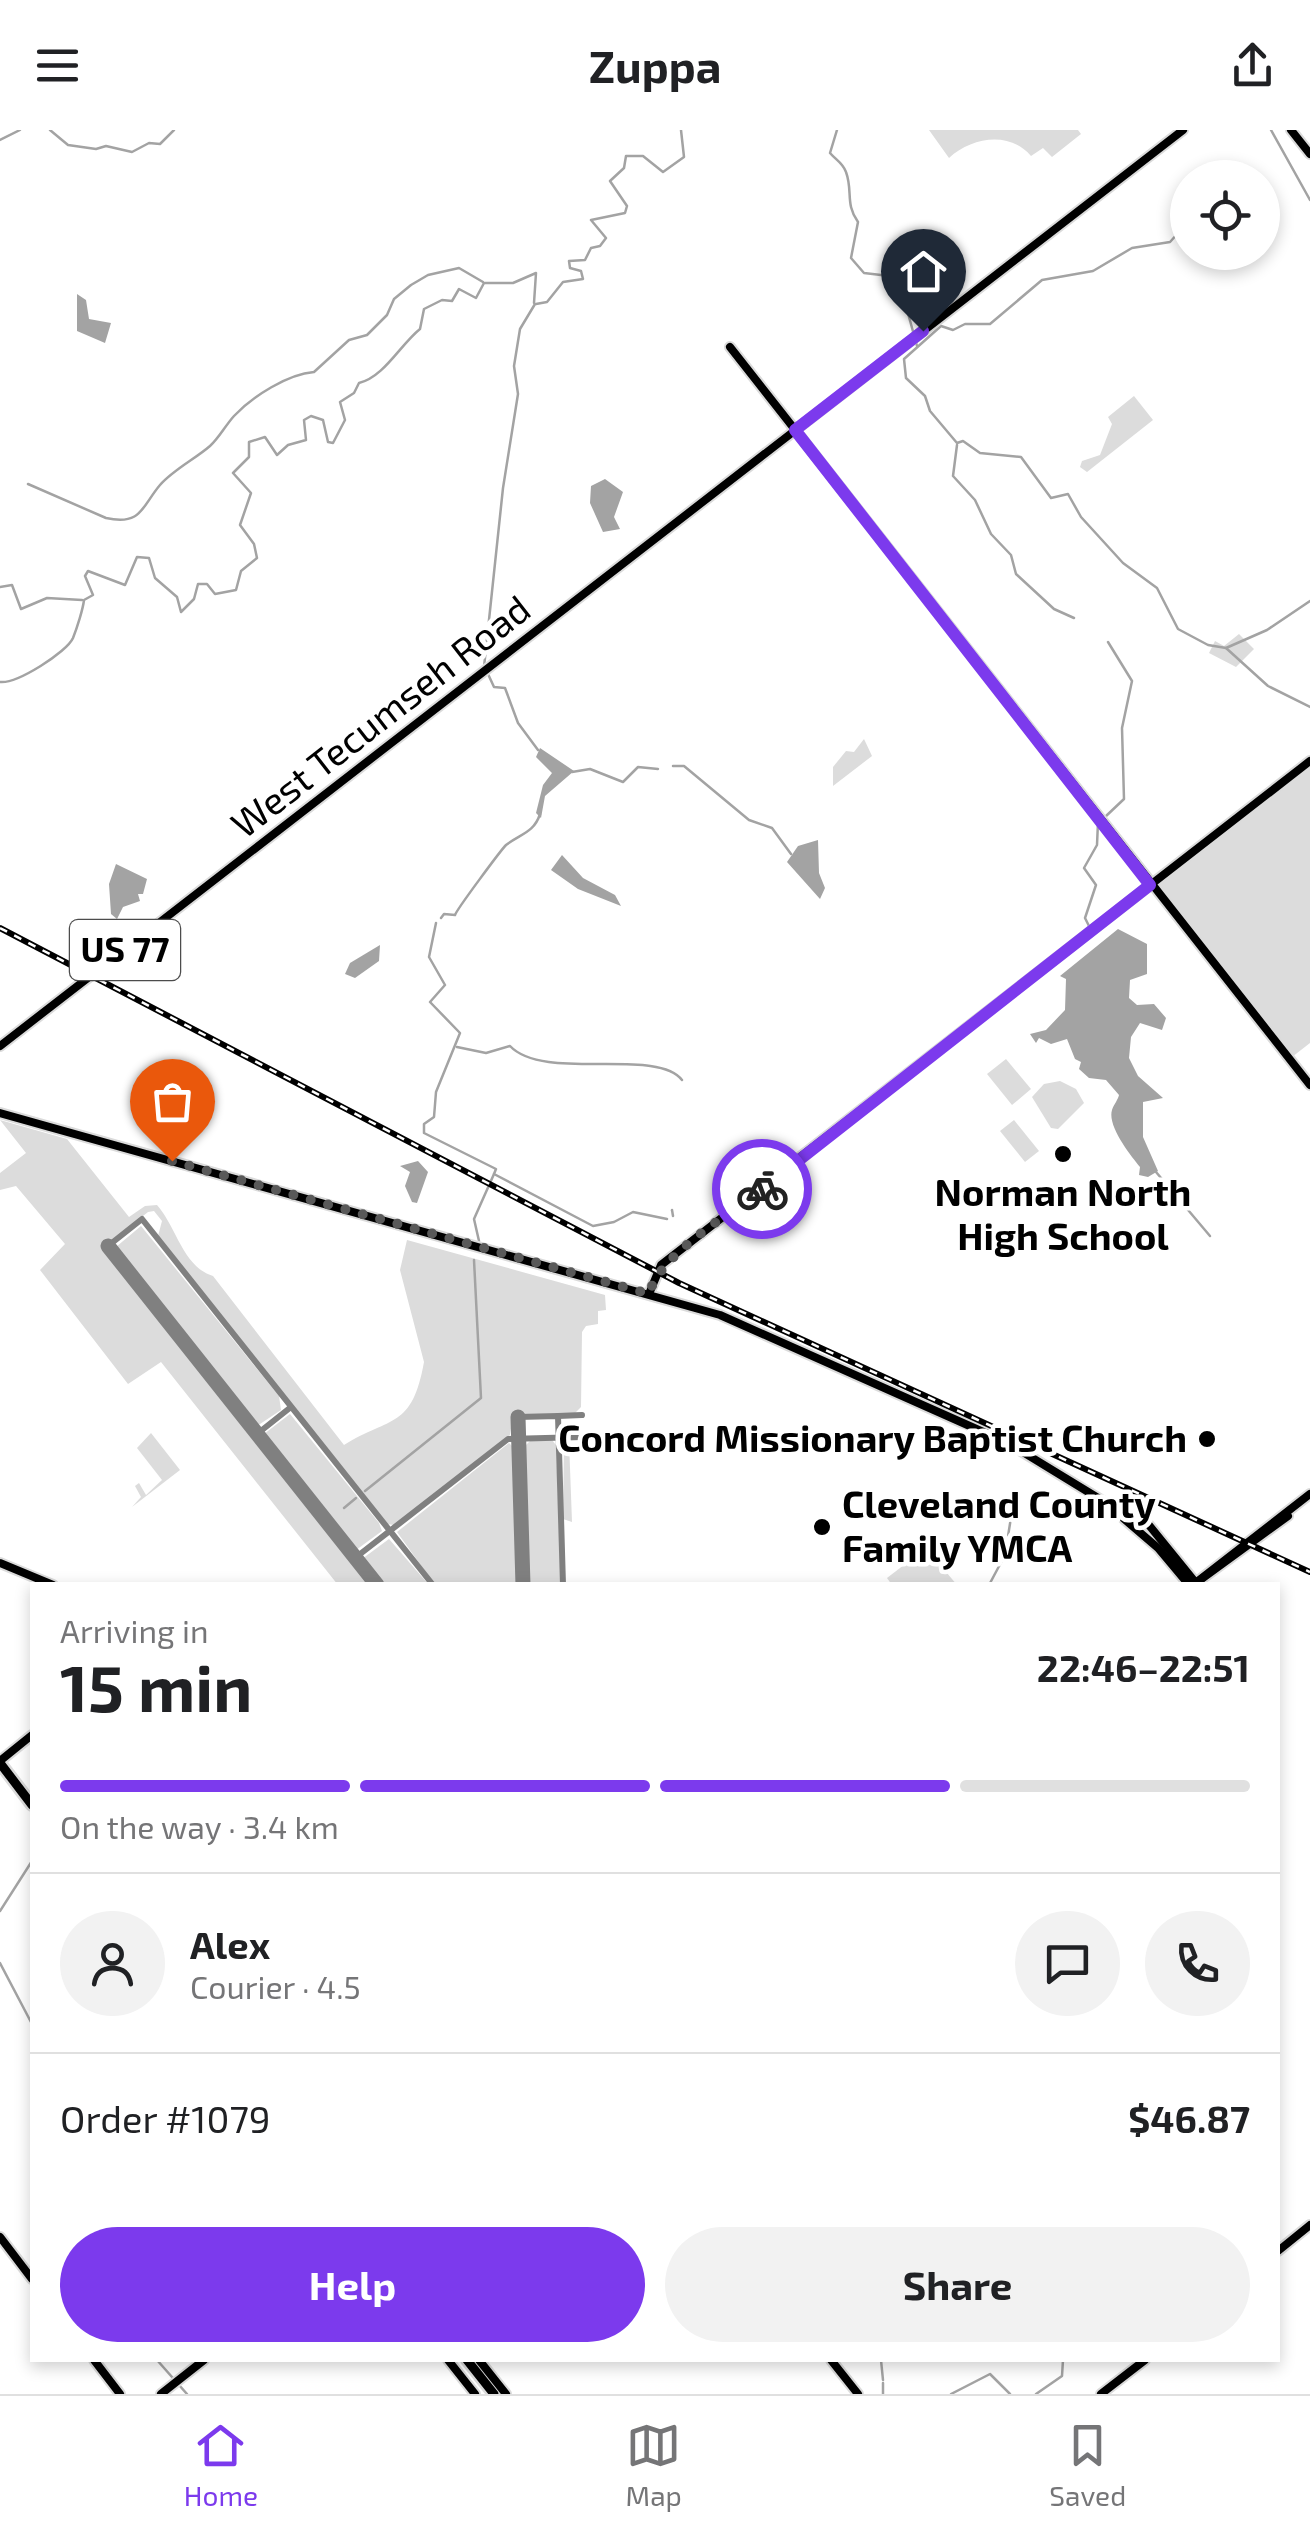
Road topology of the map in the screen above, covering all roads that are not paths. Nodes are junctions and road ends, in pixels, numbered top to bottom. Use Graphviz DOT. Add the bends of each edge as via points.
graph roads {
  1 [pos="1183,130"];
  2 [pos="1290,130"];
  3 [pos="1310,154"];
  4 [pos="730,347"];
  5 [pos="795,430"];
  6 [pos="1310,761"];
  7 [pos="1150,885"];
  8 [pos="0,1046"];
  9 [pos="1310,1085"];
  10 [pos="0,1112"];
  11 [pos="649,1294"];
  12 [pos="1310,1496"];
  13 [pos="0,1566"];
  14 [pos="45,1582"];
  15 [pos="1191,1582"];
  16 [pos="1196,1582"];
  17 [pos="30,1583"];
  18 [pos="30,1737"];
  19 [pos="0,1762"];
  20 [pos="0,1773"];
  21 [pos="30,1802"];
  22 [pos="30,1811"];
  23 [pos="1310,2228"];
  24 [pos="0,2237"];
  25 [pos="1280,2252"];
  26 [pos="30,2276"];
  27 [pos="96,2362"];
  28 [pos="202,2362"];
  29 [pos="450,2362"];
  30 [pos="466,2362"];
  31 [pos="481,2362"];
  32 [pos="833,2362"];
  33 [pos="1139,2362"];
  34 [pos="120,2394"];
  35 [pos="161,2394"];
  36 [pos="475,2394"];
  37 [pos="490,2394"];
  38 [pos="506,2394"];
  39 [pos="858,2394"];
  40 [pos="1098,2394"];
  1 -- 5 [label="main road, US 77"];
  2 -- 3 [label="main road"];
  4 -- 5 [label="main road"];
  5 -- 7 [label="main road"];
  5 -- 8 [label="main road, West Tecumseh Road / US 77"];
  6 -- 7 [label="main road"];
  7 -- 9 [label="main road"];
  7 -- 11 [label="main road" via="658,1268"];
  10 -- 11 [label="main road"];
  11 -- 15 [label="main road" via="734,1320 1049,1469 1142,1526"];
  12 -- 16 [label="main road"];
  13 -- 14 [label="main road"];
  13 -- 17 [label="main road"];
  18 -- 19 [label="main road"];
  19 -- 21 [label="highway"];
  20 -- 22 [label="highway"];
  23 -- 25 [label="main road"];
  24 -- 26 [label="main road"];
  27 -- 34 [label="main road"];
  28 -- 35 [label="main road"];
  29 -- 36 [label="main road"];
  30 -- 37 [label="highway"];
  31 -- 38 [label="main road"];
  32 -- 39 [label="main road"];
  33 -- 40 [label="main road"];
}
